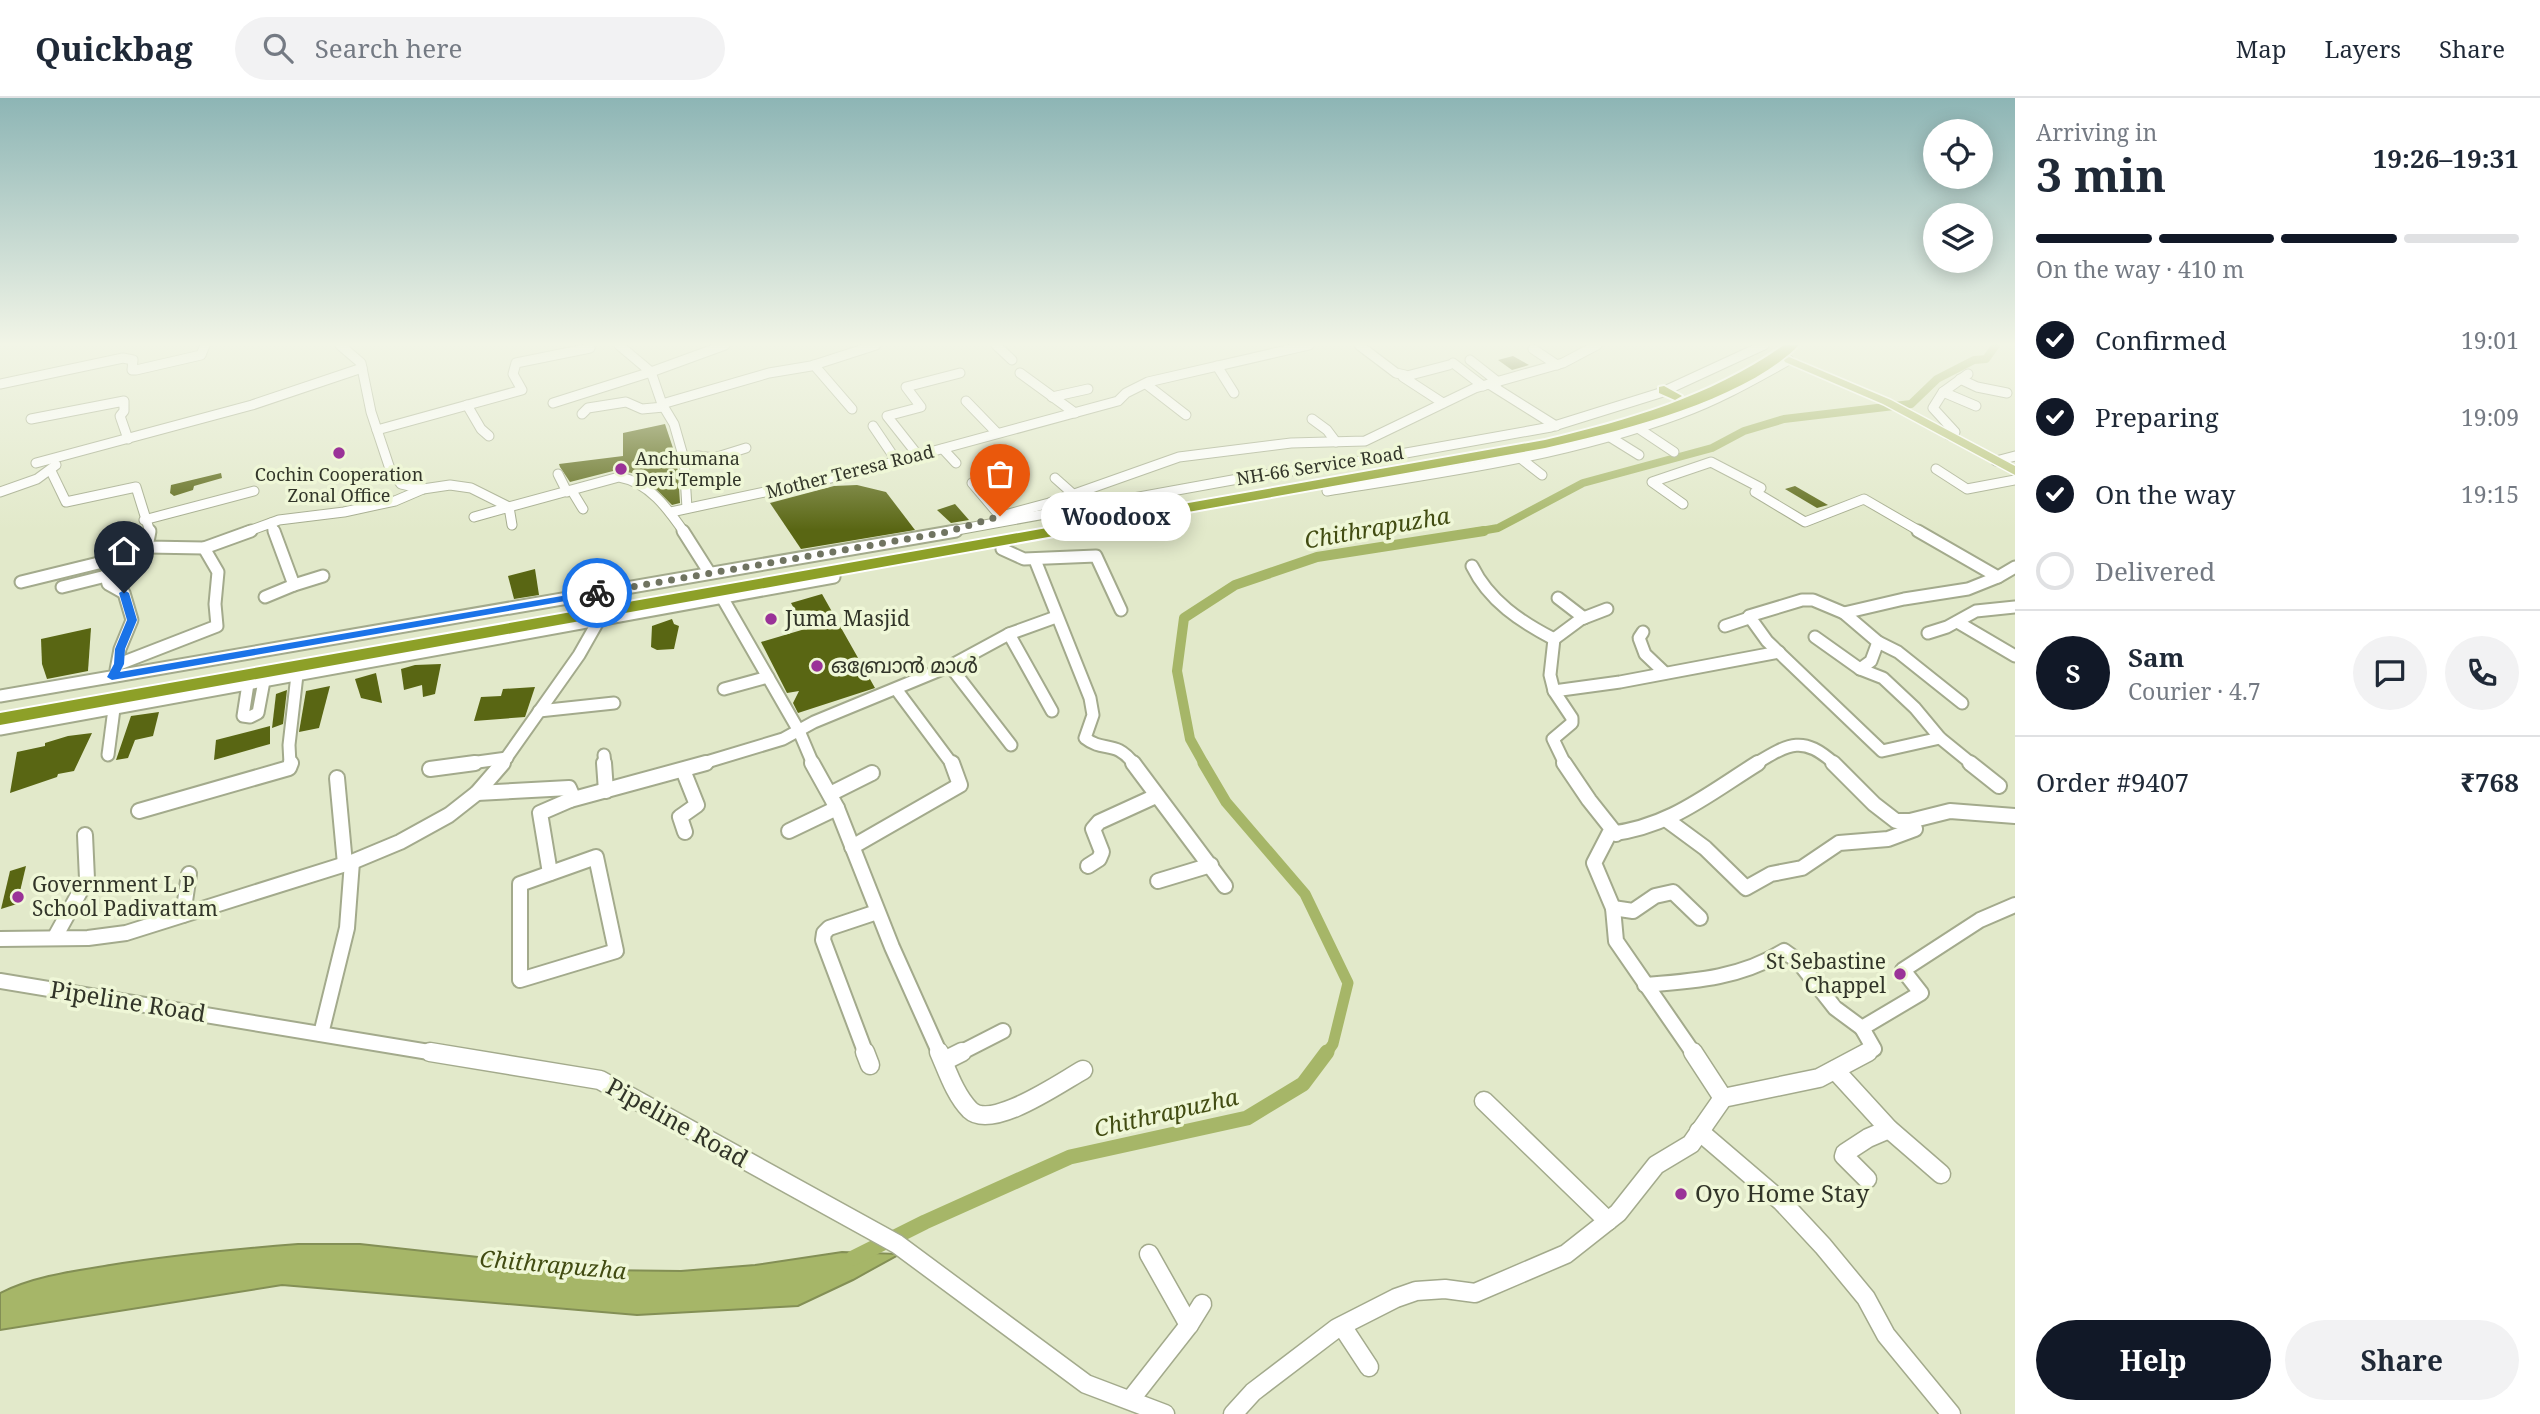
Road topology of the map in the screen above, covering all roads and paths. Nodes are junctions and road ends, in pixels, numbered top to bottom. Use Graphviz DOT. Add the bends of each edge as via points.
graph roads {
  1 [pos="94,406"];
  2 [pos="124,406"];
  3 [pos="247,406"];
  4 [pos="371,406"];
  5 [pos="462,406"];
  6 [pos="468,406"];
  7 [pos="599,406"];
  8 [pos="636,406"];
  9 [pos="656,406"];
  10 [pos="664,406"];
  11 [pos="850,406"];
  12 [pos="922,406"];
  13 [pos="971,406"];
  14 [pos="1065,406"];
  15 [pos="1098,406"];
  16 [pos="1175,406"];
  17 [pos="1436,406"];
  18 [pos="1525,406"];
  19 [pos="1624,406"];
  20 [pos="1633,406"];
  21 [pos="1674,406"];
  22 [pos="1694,406"];
  23 [pos="1895,406"];
  24 [pos="1934,406"];
  25 [pos="852,409"];
  26 [pos="1074,413"];
  27 [pos="582,414"];
  28 [pos="1186,415"];
  29 [pos="32,419"];
  30 [pos="1312,419"];
  31 [pos="873,426"];
  32 [pos="1556,426"];
  33 [pos="1638,428"];
  34 [pos="377,430"];
  35 [pos="997,433"];
  36 [pos="1949,435"];
  37 [pos="489,436"];
  38 [pos="1610,436"];
  39 [pos="128,439"];
  40 [pos="1336,442"];
  41 [pos="746,448"];
  42 [pos="943,449"];
  43 [pos="1674,452"];
  44 [pos="917,454"];
  45 [pos="1639,455"];
  46 [pos="62,456"];
  47 [pos="2015,456"];
  48 [pos="1448,457"];
  49 [pos="1519,457"];
  50 [pos="684,459"];
  51 [pos="896,460"];
  52 [pos="1996,461"];
  53 [pos="36,463"];
  54 [pos="956,463"];
  55 [pos="1936,470"];
  56 [pos="51,471"];
  57 [pos="2015,471"];
  58 [pos="558,474"];
  59 [pos="1542,475"];
  60 [pos="1055,478"];
  61 [pos="2015,480"];
  62 [pos="972,483"];
  63 [pos="1324,487"];
  64 [pos="423,489"];
  65 [pos="254,491"];
  66 [pos="570,491"];
  67 [pos="0,492"];
  68 [pos="1073,494"];
  69 [pos="1683,504"];
  70 [pos="509,507"];
  71 [pos="687,508"];
  72 [pos="583,509"];
  73 [pos="671,512"];
  74 [pos="1000,516"];
  75 [pos="474,517"];
  76 [pos="144,520"];
  77 [pos="271,523"];
  78 [pos="512,525"];
  79 [pos="947,532"];
  80 [pos="147,547"];
  81 [pos="204,548"];
  82 [pos="1002,549"];
  83 [pos="126,557"];
  84 [pos="1035,560"];
  85 [pos="1472,566"];
  86 [pos="758,567"];
  87 [pos="2015,567"];
  88 [pos="709,572"];
  89 [pos="833,573"];
  90 [pos="106,576"];
  91 [pos="323,576"];
  92 [pos="1998,576"];
  93 [pos="21,582"];
  94 [pos="294,585"];
  95 [pos="62,587"];
  96 [pos="265,597"];
  97 [pos="723,598"];
  98 [pos="1558,598"];
  99 [pos="2015,607"];
  100 [pos="1607,609"];
  101 [pos="1121,610"];
  102 [pos="1844,613"];
  103 [pos="601,615"];
  104 [pos="1056,617"];
  105 [pos="1584,618"];
  106 [pos="1749,618"];
  107 [pos="1959,623"];
  108 [pos="1725,626"];
  109 [pos="457,631"];
  110 [pos="1643,632"];
  111 [pos="1928,633"];
  112 [pos="1009,634"];
  113 [pos="1815,637"];
  114 [pos="1554,639"];
  115 [pos="1878,642"];
  116 [pos="1779,652"];
  117 [pos="2015,656"];
  118 [pos="119,664"];
  119 [pos="213,664"];
  120 [pos="319,666"];
  121 [pos="950,666"];
  122 [pos="1860,669"];
  123 [pos="1665,673"];
  124 [pos="297,675"];
  125 [pos="112,677"];
  126 [pos="768,677"];
  127 [pos="264,681"];
  128 [pos="248,684"];
  129 [pos="724,689"];
  130 [pos="895,689"];
  131 [pos="1554,691"];
  132 [pos="0,696"];
  133 [pos="614,703"];
  134 [pos="1962,703"];
  135 [pos="0,707"];
  136 [pos="114,709"];
  137 [pos="538,711"];
  138 [pos="1052,711"];
  139 [pos="0,719"];
  140 [pos="0,729"];
  141 [pos="799,731"];
  142 [pos="1940,738"];
  143 [pos="1011,745"];
  144 [pos="108,755"];
  145 [pos="604,755"];
  146 [pos="508,758"];
  147 [pos="430,769"];
  148 [pos="683,770"];
  149 [pos="872,772"];
  150 [pos="337,778"];
  151 [pos="1999,786"];
  152 [pos="606,791"];
  153 [pos="477,793"];
  154 [pos="830,794"];
  155 [pos="1156,796"];
  156 [pos="570,800"];
  157 [pos="838,808"];
  158 [pos="139,811"];
  159 [pos="2015,816"];
  160 [pos="1667,820"];
  161 [pos="1907,821"];
  162 [pos="789,831"];
  163 [pos="685,832"];
  164 [pos="1616,834"];
  165 [pos="85,835"];
  166 [pos="852,847"];
  167 [pos="348,863"];
  168 [pos="1211,865"];
  169 [pos="1088,866"];
  170 [pos="550,873"];
  171 [pos="189,874"];
  172 [pos="1158,881"];
  173 [pos="1225,886"];
  174 [pos="2015,905"];
  175 [pos="1613,908"];
  176 [pos="877,912"];
  177 [pos="183,915"];
  178 [pos="1700,918"];
  179 [pos="55,937"];
  180 [pos="0,939"];
  181 [pos="0,981"];
  182 [pos="1645,985"];
  183 [pos="1861,1028"];
  184 [pos="1003,1031"];
  185 [pos="321,1034"];
  186 [pos="944,1061"];
  187 [pos="870,1065"];
  188 [pos="1083,1070"];
  189 [pos="1835,1070"];
  190 [pos="1723,1098"];
  191 [pos="1484,1101"];
  192 [pos="1889,1129"];
  193 [pos="1699,1131"];
  194 [pos="1941,1174"];
  195 [pos="1867,1179"];
  196 [pos="1608,1221"];
  197 [pos="1149,1254"];
  198 [pos="1202,1304"];
  199 [pos="1189,1325"];
  200 [pos="1342,1326"];
  201 [pos="1369,1367"];
  202 [pos="1131,1399"];
  203 [pos="1165,1414"];
  204 [pos="1233,1414"];
  205 [pos="1951,1414"];
  1 -- 29 [label="street"];
  2 -- 39 [label="street" via="120,416"];
  3 -- 39 [label="street"];
  4 -- 34 [label="street"];
  5 -- 34 [label="street"];
  6 -- 37 [label="street"];
  7 -- 27 [label="street"];
  8 -- 9 [label="street"];
  10 -- 50 [label="street"];
  11 -- 25 [label="street"];
  12 -- 44 [label="street" via="887,416"];
  13 -- 35 [label="street"];
  14 -- 26 [label="street"];
  15 -- 26 [label="street, Mother Teresa Road"];
  16 -- 28 [label="street"];
  17 -- 40 [label="street" via="1365,441"];
  18 -- 32 [label="street"];
  19 -- 32 [label="street, NH-66 Service Road"];
  20 -- 48 [label="highway" via="1579,426"];
  21 -- 48 [label="highway" via="1573,437"];
  22 -- 33 [label="street"];
  23 -- 36 [label="main road"];
  24 -- 36 [label="street" via="1935,413 1955,432"];
  26 -- 35 [label="street, Mother Teresa Road"];
  30 -- 40 [label="street"];
  31 -- 51 [label="street"];
  32 -- 79 [label="street, NH-66 Service Road"];
  33 -- 38 [label="street"];
  33 -- 43 [label="street"];
  34 -- 64 [label="street" via="390,469 401,484"];
  35 -- 42 [label="street, Mother Teresa Road"];
  36 -- 52 [label="main road"];
  38 -- 45 [label="street"];
  38 -- 49 [label="street"];
  39 -- 46 [label="street"];
  40 -- 68 [label="street" via="1179,457"];
  41 -- 50 [label="street" via="714,458"];
  42 -- 44 [label="street, Mother Teresa Road"];
  42 -- 54 [label="street"];
  44 -- 51 [label="street, Mother Teresa Road"];
  46 -- 53 [label="street"];
  46 -- 56 [label="street"];
  47 -- 52 [label="street"];
  48 -- 63 [label="highway"];
  48 -- 86 [label="highway" via="948,541"];
  49 -- 59 [label="street"];
  49 -- 63 [label="street"];
  50 -- 71 [label="street"];
  51 -- 71 [label="street, Mother Teresa Road"];
  52 -- 57 [label="main road"];
  55 -- 61 [label="street" via="1966,489"];
  56 -- 67 [label="street"];
  56 -- 76 [label="street" via="66,502 136,486"];
  58 -- 66 [label="street"];
  60 -- 68 [label="street"];
  62 -- 74 [label="street"];
  63 -- 89 [label="highway"];
  64 -- 70 [label="street" via="471,488"];
  64 -- 77 [label="street" via="395,501"];
  65 -- 76 [label="street"];
  66 -- 70 [label="street"];
  66 -- 72 [label="street"];
  66 -- 73 [label="street" via="626,476"];
  68 -- 74 [label="street"];
  69 -- 92 [label="street" via="1652,482 1712,462 1761,488 1755,492 1805,522 1864,499"];
  70 -- 75 [label="street"];
  70 -- 78 [label="street"];
  71 -- 73 [label="street, Mother Teresa Road"];
  73 -- 88 [label="street"];
  74 -- 79 [label="street"];
  76 -- 80 [label="street" via="150,536"];
  77 -- 81 [label="street"];
  77 -- 94 [label="street"];
  79 -- 86 [label="street"];
  80 -- 81 [label="street"];
  80 -- 83 [label="street"];
  81 -- 118 [label="street" via="218,572 217,626"];
  82 -- 84 [label="street"];
  83 -- 90 [label="street" via="109,568"];
  83 -- 93 [label="street"];
  84 -- 101 [label="street" via="1096,556"];
  84 -- 104 [label="street"];
  85 -- 114 [label="street" via="1491,594"];
  86 -- 88 [label="street"];
  86 -- 109 [label="highway"];
  87 -- 92 [label="street"];
  88 -- 119 [label="street"];
  89 -- 97 [label="street"];
  89 -- 103 [label="highway"];
  90 -- 95 [label="street"];
  90 -- 118 [label="street" via="108,584 124,593 132,620"];
  91 -- 94 [label="street"];
  92 -- 102 [label="street" via="1968,589"];
  94 -- 96 [label="street"];
  97 -- 103 [label="street"];
  97 -- 126 [label="street"];
  98 -- 105 [label="street"];
  99 -- 107 [label="street" via="1990,607"];
  100 -- 105 [label="street"];
  102 -- 106 [label="street" via="1820,601 1802,600"];
  102 -- 115 [label="street"];
  103 -- 109 [label="highway"];
  103 -- 120 [label="street"];
  103 -- 137 [label="street" via="579,655"];
  104 -- 112 [label="street"];
  104 -- 155 [label="street" via="1092,705 1086,740 1121,749"];
  105 -- 114 [label="street"];
  106 -- 108 [label="street"];
  106 -- 116 [label="street"];
  107 -- 111 [label="street"];
  107 -- 117 [label="street"];
  109 -- 119 [label="highway"];
  109 -- 120 [label="highway"];
  110 -- 123 [label="street" via="1639,638 1645,654"];
  112 -- 121 [label="street"];
  112 -- 138 [label="street"];
  113 -- 122 [label="street"];
  114 -- 131 [label="street" via="1550,675"];
  115 -- 122 [label="street" via="1871,661"];
  115 -- 134 [label="street" via="1898,652"];
  116 -- 123 [label="street"];
  116 -- 142 [label="street" via="1882,751"];
  118 -- 125 [label="street"];
  119 -- 125 [label="street"];
  119 -- 135 [label="highway"];
  120 -- 124 [label="street"];
  120 -- 139 [label="highway"];
  121 -- 130 [label="street"];
  121 -- 143 [label="street"];
  122 -- 142 [label="street" via="1882,678"];
  123 -- 131 [label="street"];
  124 -- 127 [label="street"];
  124 -- 158 [label="street" via="289,768"];
  125 -- 132 [label="street"];
  126 -- 129 [label="street"];
  126 -- 141 [label="street"];
  127 -- 128 [label="street"];
  127 -- 128 [label="street" via="258,713 250,717 243,716"];
  128 -- 136 [label="street"];
  130 -- 141 [label="street"];
  130 -- 166 [label="street" via="952,763 960,785"];
  131 -- 164 [label="street" via="1572,718 1553,739 1558,751 1594,809"];
  133 -- 137 [label="street"];
  136 -- 140 [label="street"];
  136 -- 144 [label="street"];
  137 -- 146 [label="street"];
  141 -- 148 [label="street"];
  141 -- 154 [label="street"];
  142 -- 151 [label="street"];
  145 -- 152 [label="street"];
  146 -- 147 [label="street"];
  146 -- 153 [label="street"];
  148 -- 152 [label="street"];
  148 -- 163 [label="street" via="697,805 680,817"];
  149 -- 154 [label="street"];
  150 -- 167 [label="street"];
  152 -- 156 [label="street"];
  153 -- 156 [label="street" via="569,788"];
  153 -- 167 [label="street" via="449,815 400,842"];
  154 -- 157 [label="street"];
  155 -- 168 [label="street"];
  155 -- 169 [label="street" via="1099,822 1093,829 1102,852"];
  156 -- 170 [label="street" via="540,813"];
  157 -- 162 [label="street"];
  157 -- 166 [label="street"];
  159 -- 161 [label="street" via="1949,811"];
  160 -- 161 [label="street" via="1774,751 1800,743 1814,748 1894,820"];
  160 -- 161 [label="street" via="1705,848 1746,888 1771,874 1802,868 1839,843 1888,839 1915,829"];
  160 -- 164 [label="street"];
  164 -- 175 [label="street" via="1609,834 1594,863"];
  165 -- 179 [label="street" via="87,879"];
  166 -- 176 [label="street"];
  167 -- 177 [label="street"];
  167 -- 185 [label="street" via="352,891 348,930"];
  168 -- 172 [label="street"];
  168 -- 173 [label="street"];
  170 -- 170 [label="street" via="520,884 520,980 616,951 596,857"];
  171 -- 177 [label="street"];
  174 -- 183 [label="street" via="1979,920 1903,970 1921,993"];
  175 -- 178 [label="street" via="1637,912 1654,897 1673,892"];
  175 -- 182 [label="street" via="1616,941"];
  176 -- 186 [label="street"];
  176 -- 187 [label="street" via="829,929 823,940"];
  177 -- 179 [label="street" via="125,933"];
  179 -- 180 [label="street"];
  181 -- 185 [label="street, Pipeline Road"];
  182 -- 183 [label="street" via="1722,979 1762,965 1784,951 1798,961 1835,1008"];
  182 -- 190 [label="street"];
  183 -- 189 [label="street" via="1874,1049"];
  184 -- 186 [label="street"];
  185 -- 202 [label="street, Pipeline Road" via="600,1080 897,1244 1086,1384"];
  186 -- 188 [label="street" via="971,1111 986,1117 1004,1113"];
  189 -- 190 [label="street" via="1819,1078"];
  189 -- 192 [label="street"];
  190 -- 193 [label="street"];
  191 -- 196 [label="street"];
  192 -- 194 [label="street"];
  192 -- 195 [label="street" via="1845,1153"];
  193 -- 196 [label="street" via="1691,1144 1657,1165"];
  193 -- 205 [label="street" via="1782,1202 1823,1246 1866,1298 1886,1335"];
  196 -- 200 [label="street" via="1566,1254 1475,1293 1416,1292"];
  197 -- 199 [label="street"];
  198 -- 199 [label="street"];
  199 -- 202 [label="street"];
  200 -- 201 [label="street"];
  200 -- 204 [label="street" via="1254,1392"];
  202 -- 203 [label="street, Pipeline Road"];
}
